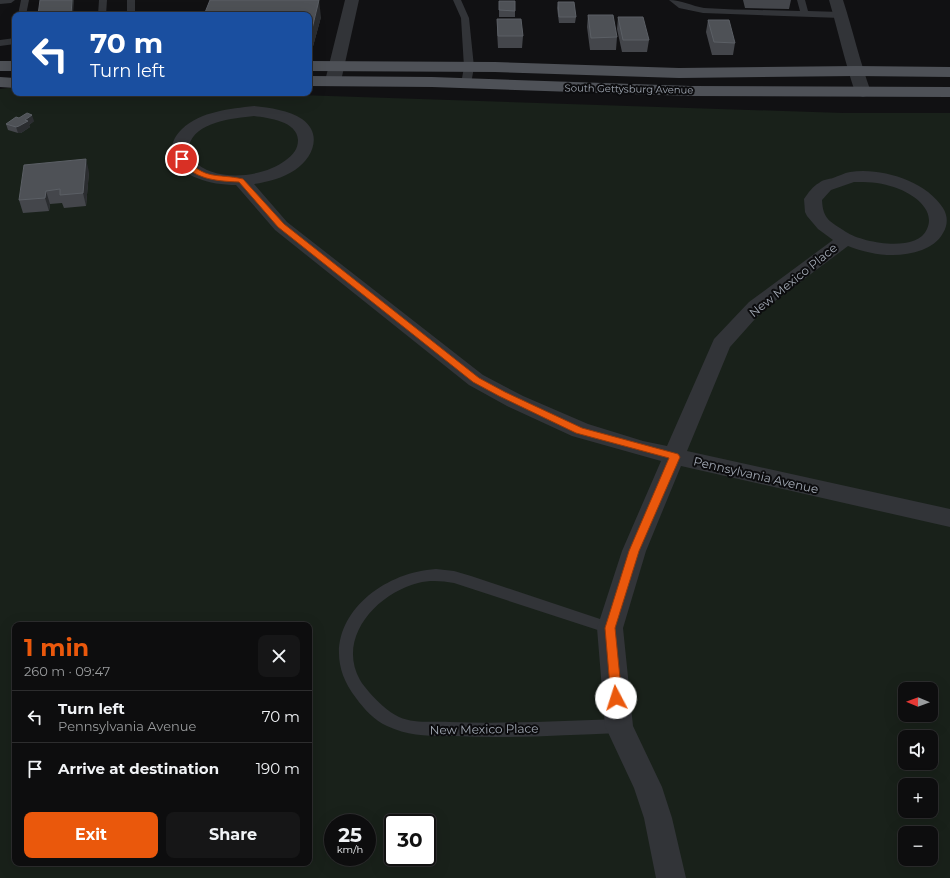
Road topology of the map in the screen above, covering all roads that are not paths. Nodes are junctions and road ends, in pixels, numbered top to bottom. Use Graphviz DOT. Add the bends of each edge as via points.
graph roads {
  1 [pos="11,0"];
  2 [pos="25,0"];
  3 [pos="103,0"];
  4 [pos="131,0"];
  5 [pos="352,0"];
  6 [pos="457,0"];
  7 [pos="673,0"];
  8 [pos="801,0"];
  9 [pos="836,0"];
  10 [pos="0,1"];
  11 [pos="23,12"];
  12 [pos="102,12"];
  13 [pos="131,12"];
  14 [pos="805,14"];
  15 [pos="841,15"];
  16 [pos="12,41"];
  17 [pos="0,43"];
  18 [pos="337,65"];
  19 [pos="312,66"];
  20 [pos="469,67"];
  21 [pos="856,71"];
  22 [pos="950,72"];
  23 [pos="312,81"];
  24 [pos="333,81"];
  25 [pos="0,82"];
  26 [pos="12,83"];
  27 [pos="466,84"];
  28 [pos="863,92"];
  29 [pos="950,92"];
  30 [pos="241,180"];
  31 [pos="844,240"];
  32 [pos="675,457"];
  33 [pos="950,518"];
  34 [pos="610,628"];
  35 [pos="619,726"];
  36 [pos="670,878"];
  1 -- 10 [label="lane"];
  2 -- 11 [label="lane"];
  3 -- 12 [label="lane"];
  4 -- 13 [label="lane"];
  5 -- 18 [label="street"];
  6 -- 20 [label="lane" via="465,18"];
  7 -- 14 [label="lane" via="682,6 703,10"];
  8 -- 14 [label="lane"];
  9 -- 15 [label="street"];
  14 -- 15 [label="lane"];
  15 -- 21 [label="street"];
  16 -- 17 [label="lane"];
  18 -- 19 [label="main road, South Gettysburg Avenue"];
  18 -- 20 [label="main road, South Gettysburg Avenue"];
  18 -- 24 [label="street"];
  20 -- 21 [label="main road, South Gettysburg Avenue" via="679,73"];
  20 -- 27 [label="lane"];
  21 -- 22 [label="main road, South Gettysburg Avenue"];
  21 -- 28 [label="street"];
  23 -- 24 [label="main road, South Gettysburg Avenue"];
  24 -- 27 [label="main road, South Gettysburg Avenue"];
  25 -- 26 [label="main road"];
  27 -- 28 [label="main road, South Gettysburg Avenue" via="691,91"];
  28 -- 29 [label="main road, South Gettysburg Avenue"];
  30 -- 30 [label="street" via="204,176 190,169 182,159 180,147 186,136 197,126 214,118 254,111 273,113 301,127 306,138 305,149 297,160 282,170 262,177"];
  30 -- 32 [label="street, Pennsylvania Avenue" via="281,226 476,380 580,430"];
  31 -- 31 [label="street, New Mexico Place" via="817,219 812,207 814,196 822,187 835,180 871,177 891,180 910,187 926,197 937,209 941,222 938,233 926,243 909,249 865,247"];
  31 -- 32 [label="street, New Mexico Place" via="756,306 721,344"];
  32 -- 33 [label="street, Pennsylvania Avenue"];
  32 -- 34 [label="street, New Mexico Place" via="634,551"];
  34 -- 35 [label="street, New Mexico Place"];
  34 -- 35 [label="lane, New Mexico Place" via="475,582 449,576 418,577 389,587 366,605 350,629 345,664 358,692 372,706 396,723 411,728 465,731"];
  35 -- 36 [label="street, New Mexico Place" via="648,787 658,818"];
}
